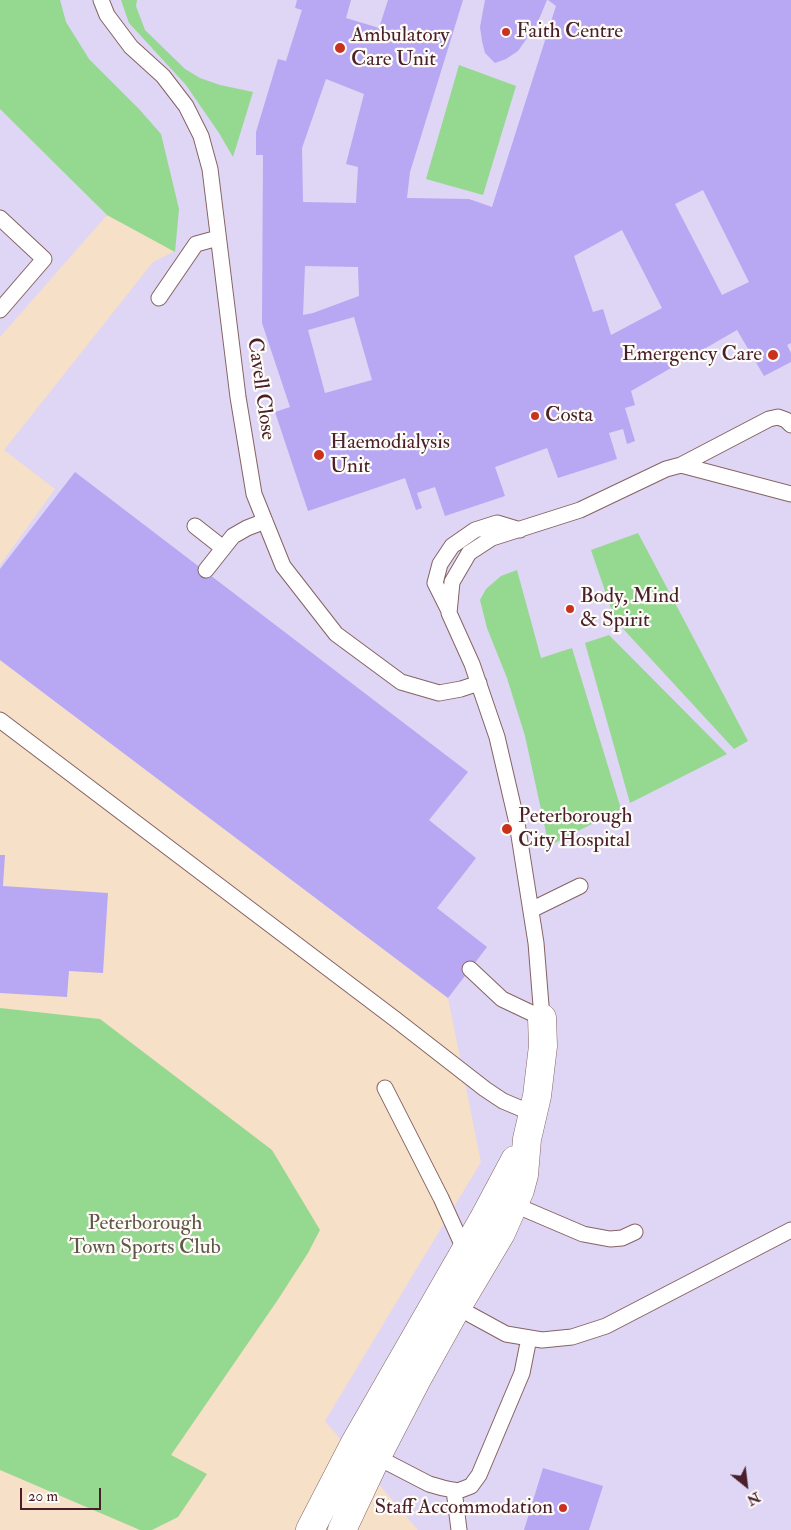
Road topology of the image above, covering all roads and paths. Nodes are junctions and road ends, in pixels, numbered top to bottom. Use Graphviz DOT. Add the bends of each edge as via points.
graph roads {
  1 [pos="101,0"];
  2 [pos="0,218"];
  3 [pos="218,238"];
  4 [pos="159,298"];
  5 [pos="0,310"];
  6 [pos="791,425"];
  7 [pos="681,465"];
  8 [pos="791,494"];
  9 [pos="265,521"];
  10 [pos="195,526"];
  11 [pos="223,548"];
  12 [pos="206,570"];
  13 [pos="479,683"];
  14 [pos="0,720"];
  15 [pos="580,886"];
  16 [pos="531,910"];
  17 [pos="470,969"];
  18 [pos="542,1018"];
  19 [pos="385,1088"];
  20 [pos="530,1127"];
  21 [pos="505,1201"];
  22 [pos="791,1230"];
  23 [pos="635,1232"];
  24 [pos="473,1258"];
  25 [pos="447,1302"];
  26 [pos="529,1338"];
  27 [pos="365,1450"];
  28 [pos="454,1490"];
  29 [pos="310,1530"];
  30 [pos="342,1530"];
  31 [pos="459,1530"];
  1 -- 3 [label="lane, Cavell Close" via="107,15 131,46 162,76 186,106 201,136 210,169"];
  2 -- 5 [label="lane" via="44,259"];
  3 -- 4 [label="lane" via="196,244"];
  3 -- 9 [label="lane, Cavell Close" via="254,494"];
  6 -- 7 [label="lane" via="778,417 769,419"];
  7 -- 8 [label="lane"];
  7 -- 13 [label="lane" via="580,510 492,538 469,553 452,582 449,613"];
  9 -- 11 [label="lane" via="233,536"];
  9 -- 13 [label="lane, Cavell Close" via="283,566 336,634 401,682 439,693"];
  10 -- 11 [label="lane"];
  11 -- 12 [label="lane"];
  13 -- 16 [label="lane" via="500,747 517,823"];
  14 -- 20 [label="lane" via="503,1101"];
  15 -- 16 [label="lane"];
  16 -- 18 [label="lane"];
  17 -- 18 [label="lane" via="502,999"];
  18 -- 20 [label="street" via="543,1046"];
  19 -- 24 [label="lane"];
  20 -- 21 [label="street" via="524,1175"];
  21 -- 23 [label="lane" via="590,1236 622,1238"];
  21 -- 24 [label="street" via="501,1233"];
  22 -- 26 [label="lane" via="606,1326 572,1337"];
  24 -- 25 [label="street"];
  25 -- 26 [label="lane" via="506,1334"];
  25 -- 27 [label="street"];
  26 -- 28 [label="lane" via="522,1373 479,1475 471,1486"];
  27 -- 28 [label="lane" via="430,1484"];
  27 -- 29 [label="street"];
  27 -- 30 [label="street"];
  28 -- 31 [label="lane"];
}
